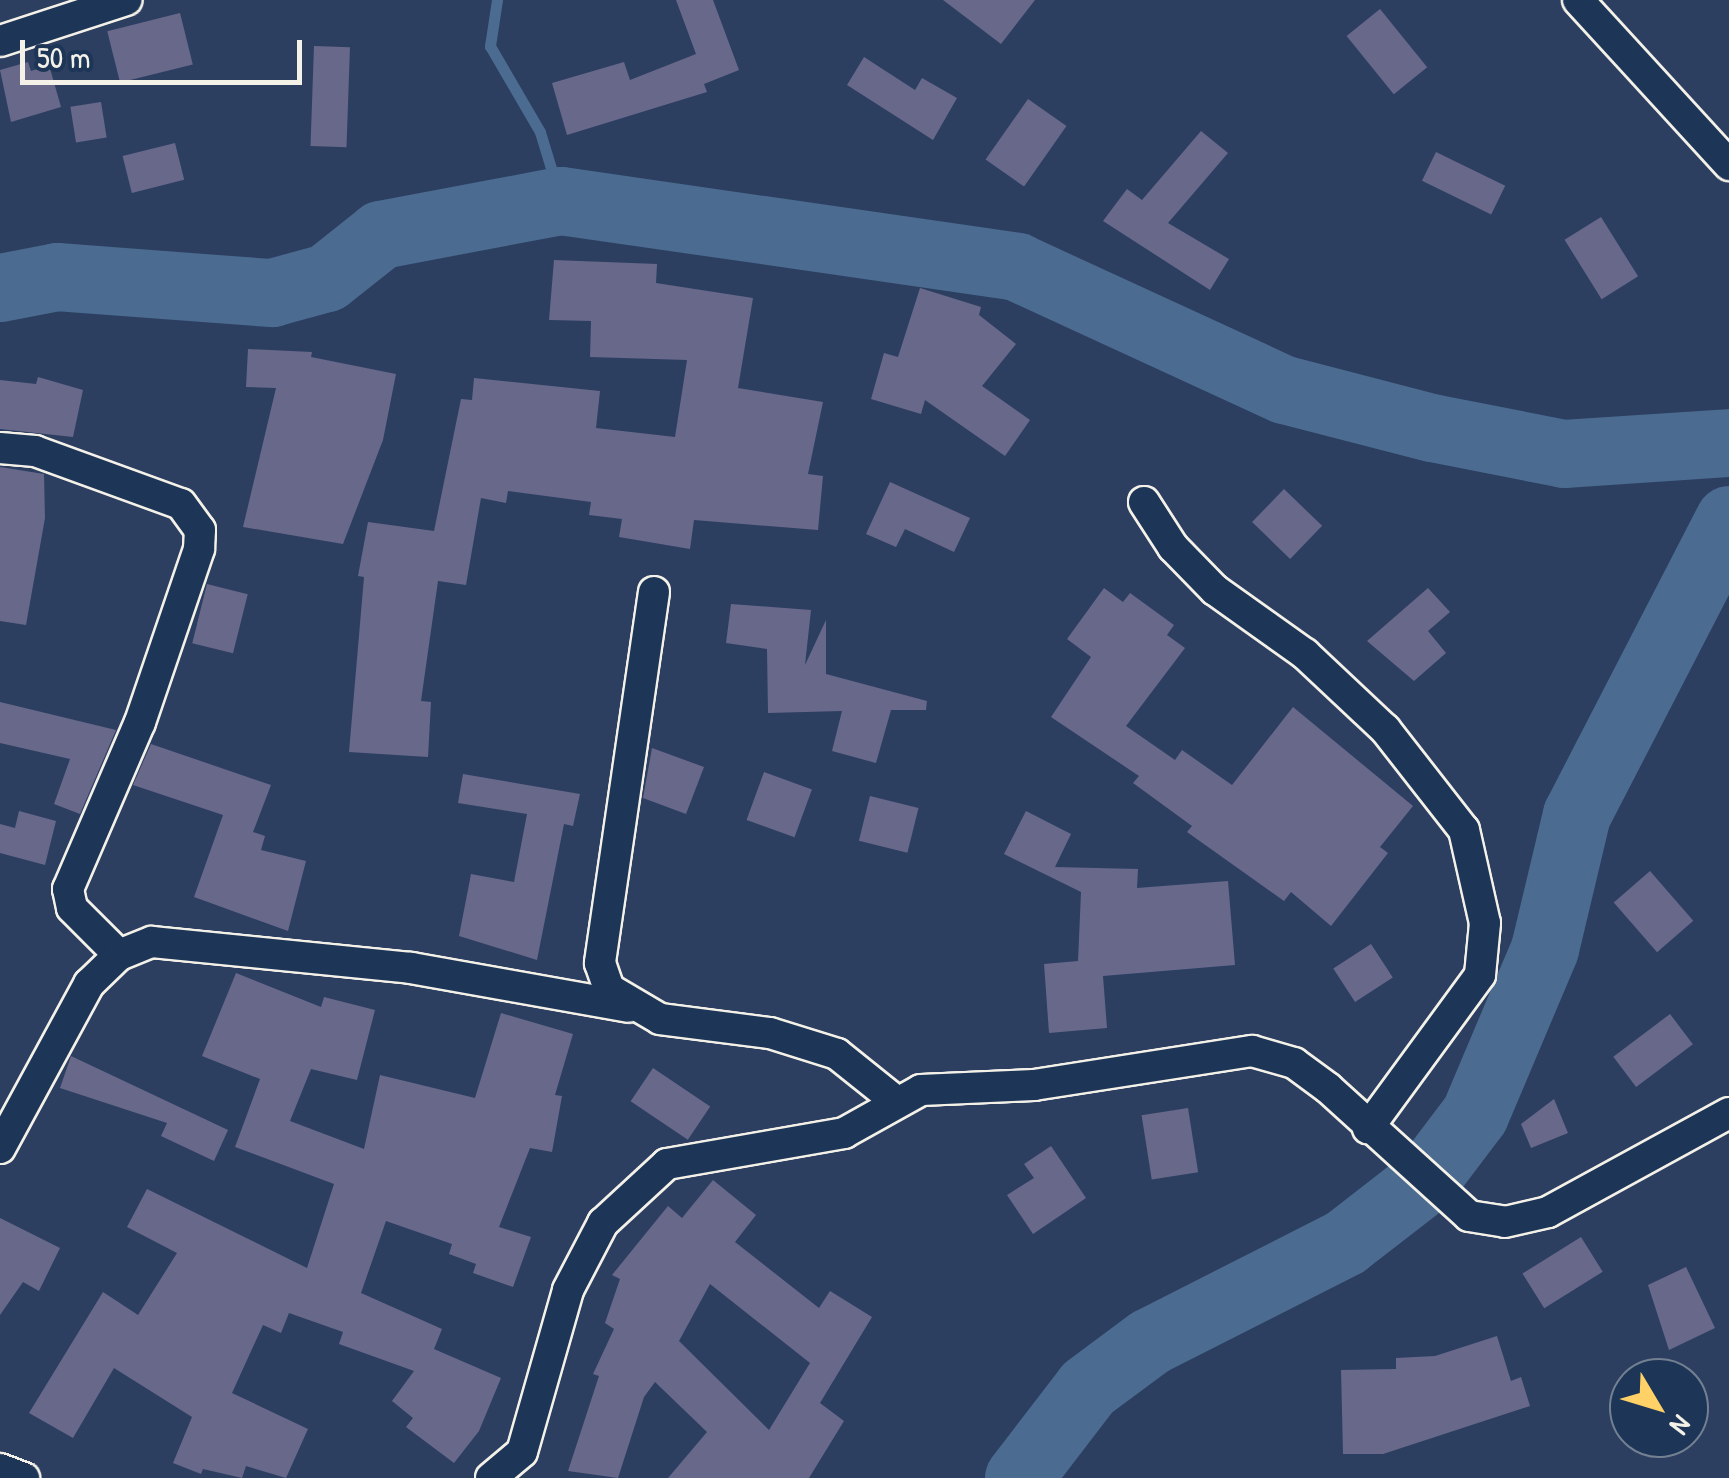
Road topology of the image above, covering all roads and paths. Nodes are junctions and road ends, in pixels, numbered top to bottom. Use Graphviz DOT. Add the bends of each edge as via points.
graph roads {
  1 [pos="126,0"];
  2 [pos="1578,0"];
  3 [pos="0,41"];
  4 [pos="1729,164"];
  5 [pos="0,448"];
  6 [pos="1144,502"];
  7 [pos="654,592"];
  8 [pos="119,955"];
  9 [pos="630,1006"];
  10 [pos="897,1102"];
  11 [pos="1729,1113"];
  12 [pos="1368,1128"];
  13 [pos="0,1148"];
  14 [pos="0,1469"];
  15 [pos="24,1478"];
  16 [pos="491,1478"];
  1 -- 3 [label="street"];
  2 -- 4 [label="street"];
  5 -- 8 [label="street" via="35,451 180,504 200,530 140,722 68,888 72,908"];
  6 -- 12 [label="street" via="1173,547 1215,590 1306,654 1386,728 1464,830 1484,922 1480,974"];
  7 -- 9 [label="street" via="600,963 610,990"];
  8 -- 9 [label="street" via="152,942 411,968"];
  8 -- 13 [label="street" via="89,984"];
  9 -- 10 [label="street" via="660,1019 770,1033 836,1054"];
  10 -- 12 [label="street" via="944,1086 1034,1085 1252,1050 1294,1063"];
  10 -- 16 [label="street" via="844,1133 666,1164 632,1190 604,1223 568,1290 522,1452"];
  11 -- 12 [label="street" via="1548,1212 1505,1222 1469,1216"];
  14 -- 15 [label="street"];
}
